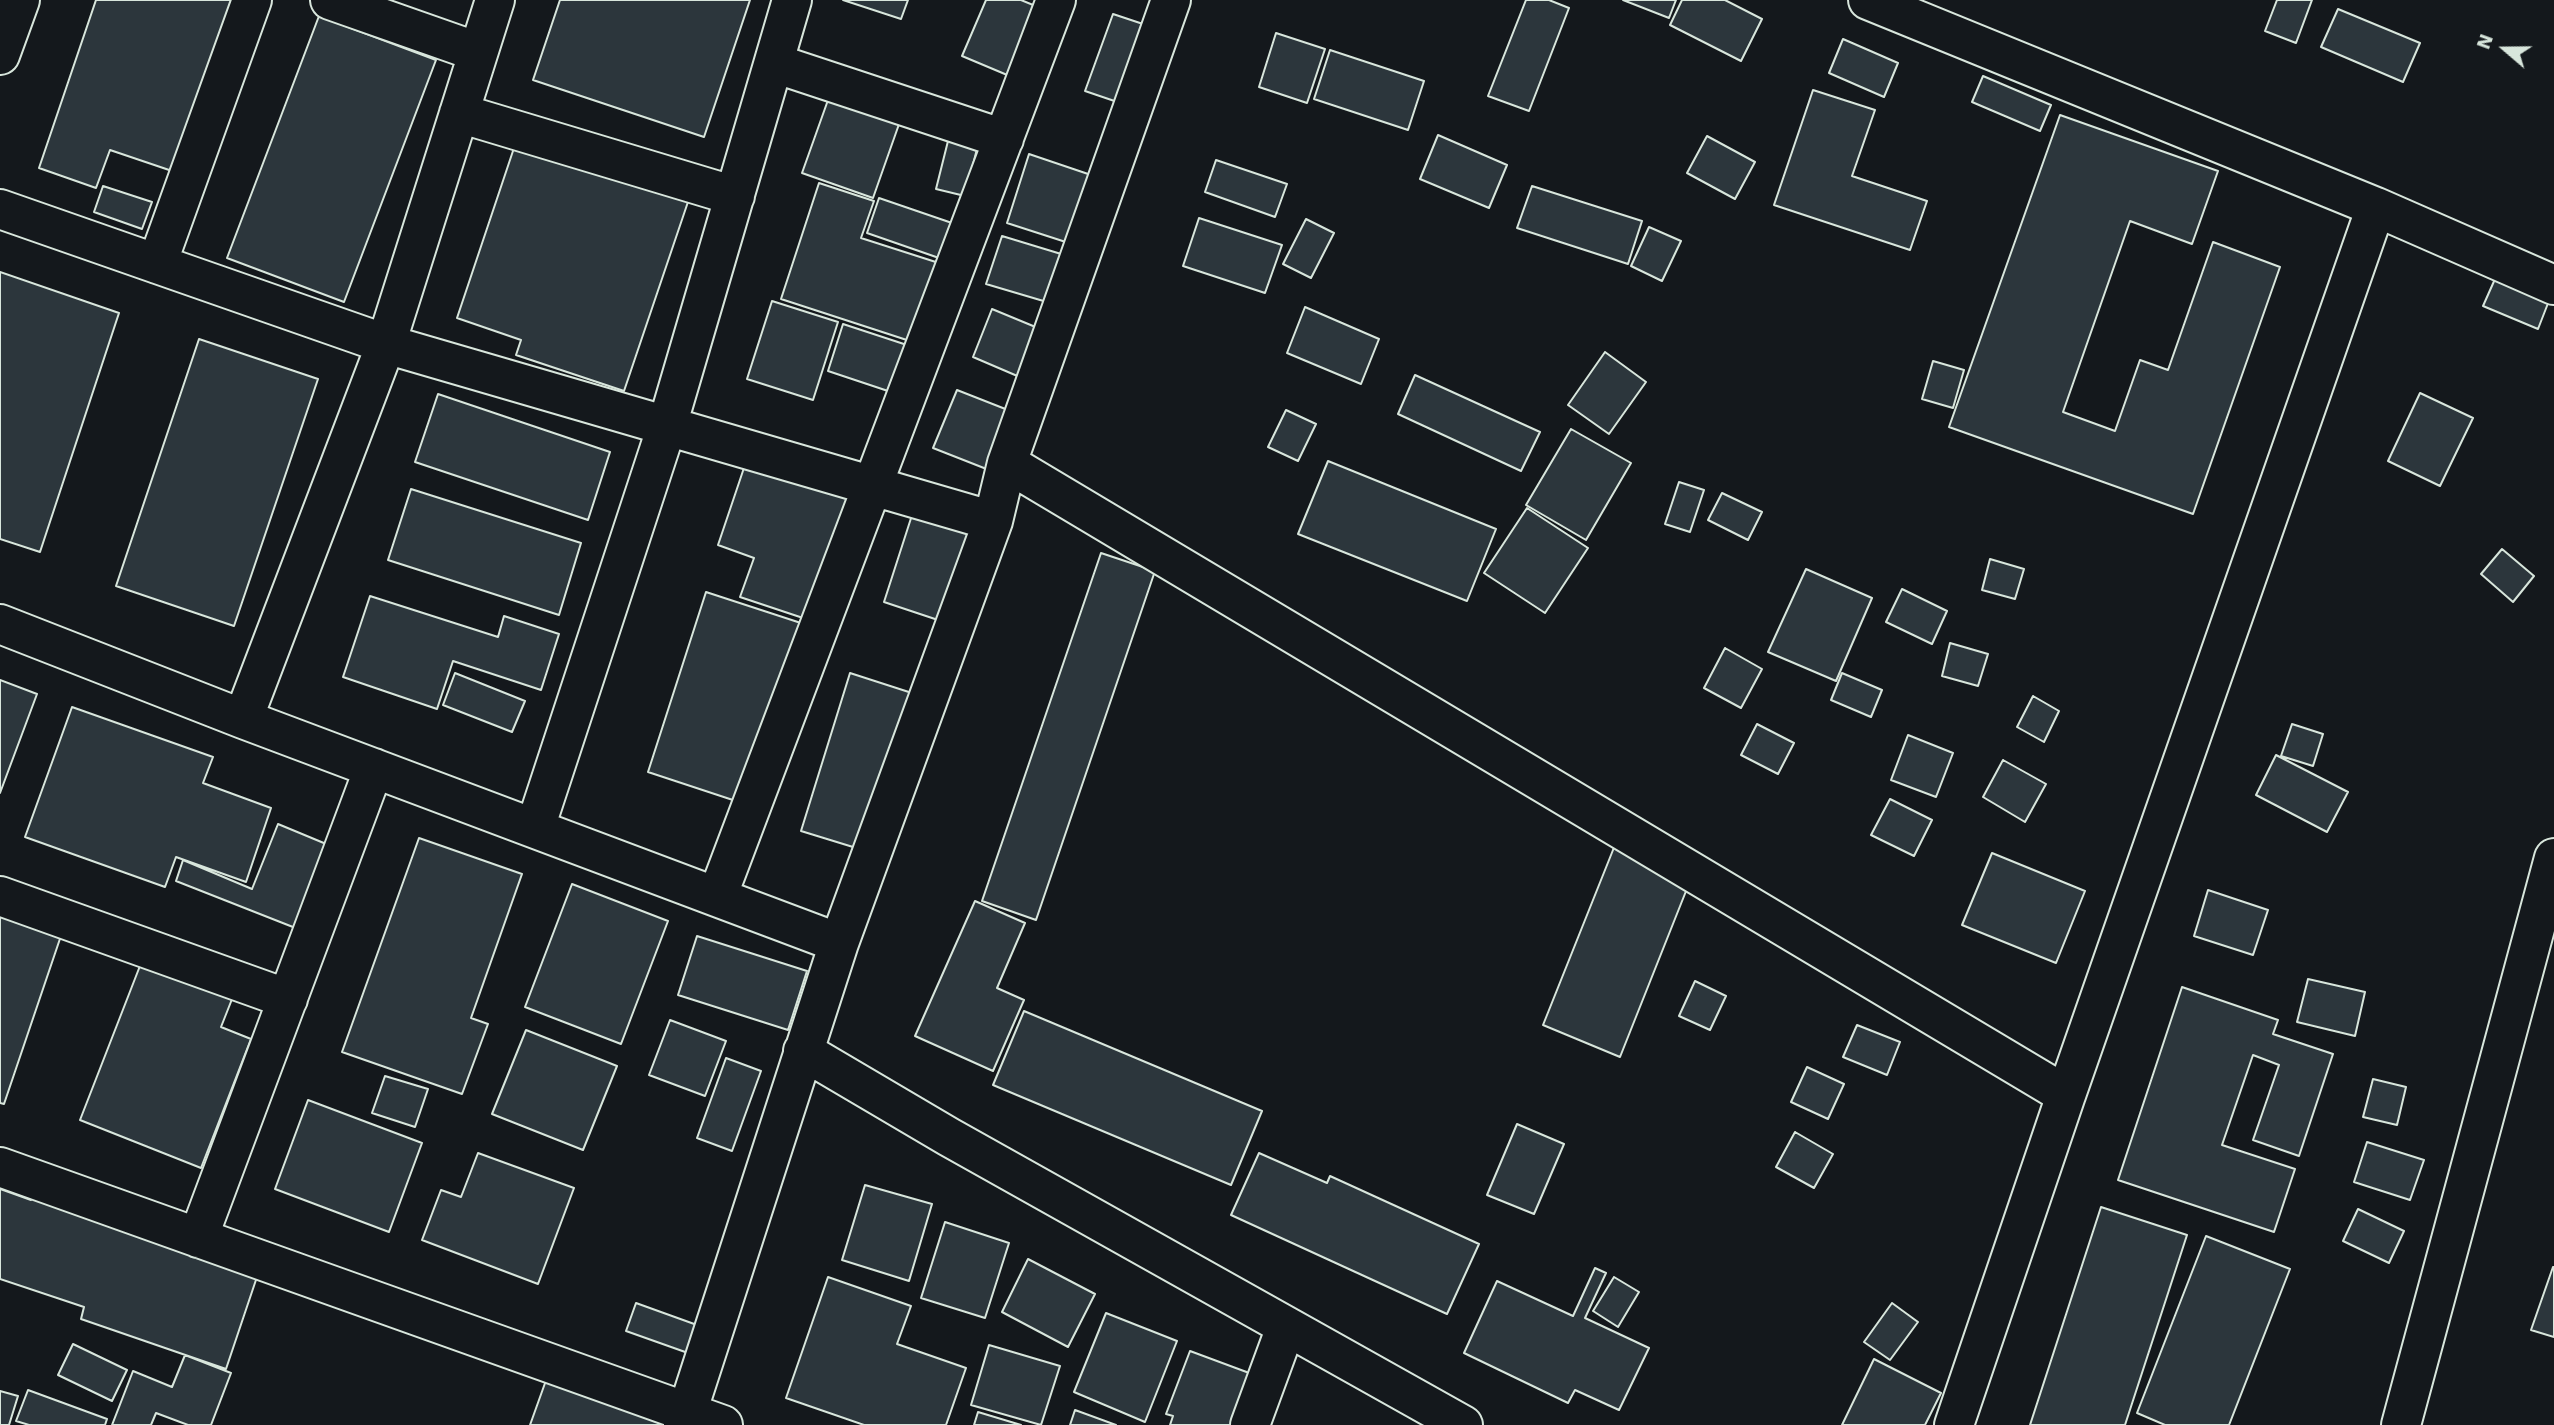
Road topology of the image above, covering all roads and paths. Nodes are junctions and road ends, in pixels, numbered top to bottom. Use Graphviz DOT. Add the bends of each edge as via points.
graph roads {
  1 [pos="20,0"];
  2 [pos="252,0"];
  3 [pos="330,0"];
  4 [pos="495,0"];
  5 [pos="792,0"];
  6 [pos="1056,0"];
  7 [pos="1171,0"];
  8 [pos="1868,0"];
  9 [pos="478,52"];
  10 [pos="0,55"];
  11 [pos="774,63"];
  12 [pos="459,113"];
  13 [pos="1004,139"];
  14 [pos="735,196"];
  15 [pos="2376,207"];
  16 [pos="0,209"];
  17 [pos="157,264"];
  18 [pos="2554,285"];
  19 [pos="386,344"];
  20 [pos="667,426"];
  21 [pos="1007,463"];
  22 [pos="872,486"];
  23 [pos="993,522"];
  24 [pos="0,624"];
  25 [pos="243,719"];
  26 [pos="374,768"];
  27 [pos="535,828"];
  28 [pos="2554,858"];
  29 [pos="0,896"];
  30 [pos="717,897"];
  31 [pos="839,943"];
  32 [pos="288,999"];
  33 [pos="803,1051"];
  34 [pos="2066,1095"];
  35 [pos="0,1167"];
  36 [pos="198,1238"];
  37 [pos="1286,1326"];
  38 [pos="685,1419"];
  39 [pos="723,1425"];
  40 [pos="1250,1425"];
  41 [pos="1463,1425"];
  42 [pos="1954,1425"];
  43 [pos="2401,1425"];
  1 -- 10 [label="street"];
  2 -- 17 [label="street"];
  3 -- 9 [label="street"];
  4 -- 9 [label="street"];
  5 -- 11 [label="street"];
  6 -- 13 [label="street"];
  7 -- 21 [label="street"];
  8 -- 15 [label="street"];
  9 -- 12 [label="street"];
  11 -- 13 [label="street"];
  11 -- 14 [label="street"];
  12 -- 14 [label="street"];
  12 -- 19 [label="street"];
  13 -- 22 [label="street"];
  14 -- 20 [label="street"];
  15 -- 18 [label="street"];
  15 -- 34 [label="street"];
  16 -- 17 [label="street"];
  17 -- 19 [label="street"];
  19 -- 20 [label="street"];
  19 -- 25 [label="street"];
  20 -- 22 [label="street"];
  20 -- 27 [label="street"];
  21 -- 23 [label="street"];
  21 -- 34 [label="street"];
  22 -- 23 [label="street"];
  22 -- 30 [label="street"];
  23 -- 31 [label="street"];
  24 -- 25 [label="street"];
  25 -- 26 [label="street"];
  26 -- 27 [label="street"];
  26 -- 32 [label="street"];
  27 -- 30 [label="street"];
  28 -- 43 [label="street"];
  29 -- 32 [label="street"];
  30 -- 31 [label="street"];
  31 -- 33 [label="street"];
  32 -- 36 [label="street"];
  33 -- 37 [label="street"];
  33 -- 38 [label="street"];
  34 -- 42 [label="street"];
  35 -- 36 [label="street"];
  36 -- 38 [label="street"];
  37 -- 40 [label="street"];
  37 -- 41 [label="street"];
  38 -- 39 [label="street"];
}
